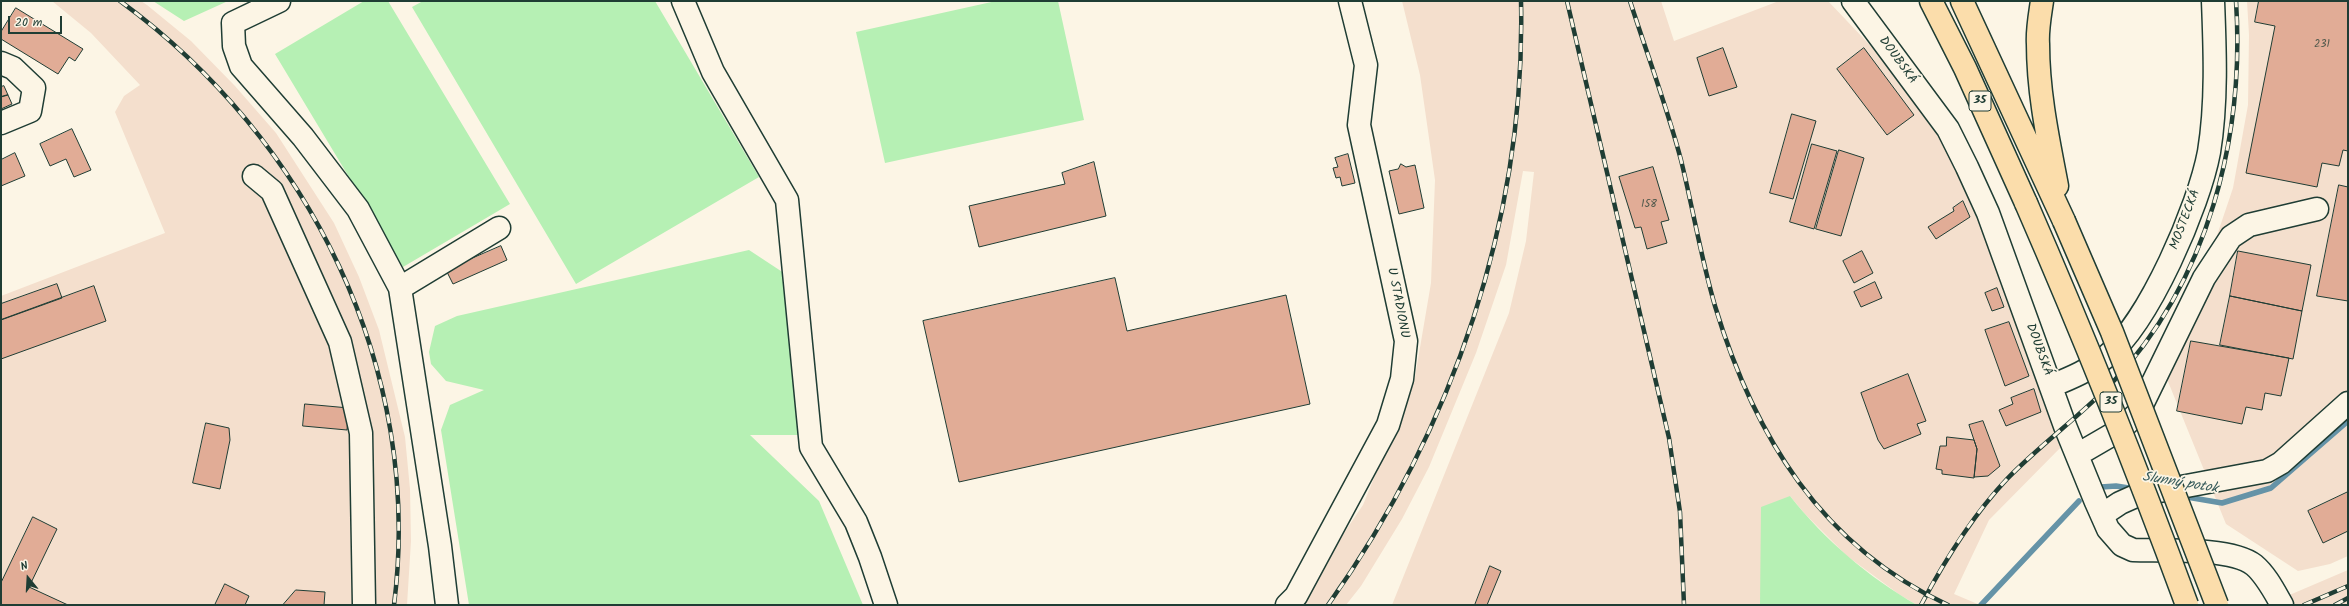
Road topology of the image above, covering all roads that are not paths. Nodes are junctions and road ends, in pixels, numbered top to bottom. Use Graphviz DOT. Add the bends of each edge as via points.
graph roads {
  1 [pos="278,1"];
  2 [pos="683,1"];
  3 [pos="1350,1"];
  4 [pos="1853,1"];
  5 [pos="1931,1"];
  6 [pos="1962,1"];
  7 [pos="2042,1"];
  8 [pos="2213,6"];
  9 [pos="1,63"];
  10 [pos="1,123"];
  11 [pos="254,176"];
  12 [pos="2054,190"];
  13 [pos="2317,209"];
  14 [pos="499,228"];
  15 [pos="400,288"];
  16 [pos="2051,386"];
  17 [pos="2348,403"];
  18 [pos="2077,455"];
  19 [pos="2102,515"];
  20 [pos="364,605"];
  21 [pos="446,605"];
  22 [pos="886,605"];
  23 [pos="1287,605"];
  24 [pos="2187,605"];
  25 [pos="2217,605"];
  26 [pos="2282,605"];
  1 -- 15 [label="street" via="233,23 234,46 241,66 303,137 358,209"];
  2 -- 22 [label="street" via="713,72 787,200 811,447 856,522"];
  3 -- 23 [label="street, U STADIONU" via="1366,65 1359,125 1406,341 1402,379 1388,425 1296,596"];
  4 -- 16 [label="street, DOUBSKÁ" via="1948,129 1968,167 1988,213"];
  5 -- 24 [label="highway, 35, bridge" via="1965,68 2086,339"];
  6 -- 12 [label="highway, 35"];
  7 -- 12 [label="highway, 35" via="2038,42 2039,76"];
  8 -- 16 [label="street, MOSTECKÁ" via="2214,100 2209,153 2182,234 2136,324 2123,341 2084,372"];
  9 -- 10 [label="street" via="13,68 34,88 30,111"];
  11 -- 20 [label="street" via="272,191 340,342 361,433"];
  12 -- 25 [label="highway, 35, bridge" via="2064,221 2112,332"];
  13 -- 18 [label="street" via="2249,225 2231,237 2204,278 2138,413 2120,430"];
  14 -- 15 [label="street"];
  15 -- 21 [label="street" via="440,546"];
  16 -- 18 [label="street, DOUBSKÁ"];
  17 -- 19 [label="street, bridge" via="2281,462 2267,471 2138,495"];
  18 -- 19 [label="street, DOUBSKÁ"];
  19 -- 26 [label="street, DOUBSKÁ" via="2108,529 2122,545 2133,550 2220,553 2237,556 2253,564 2262,573"];
}
